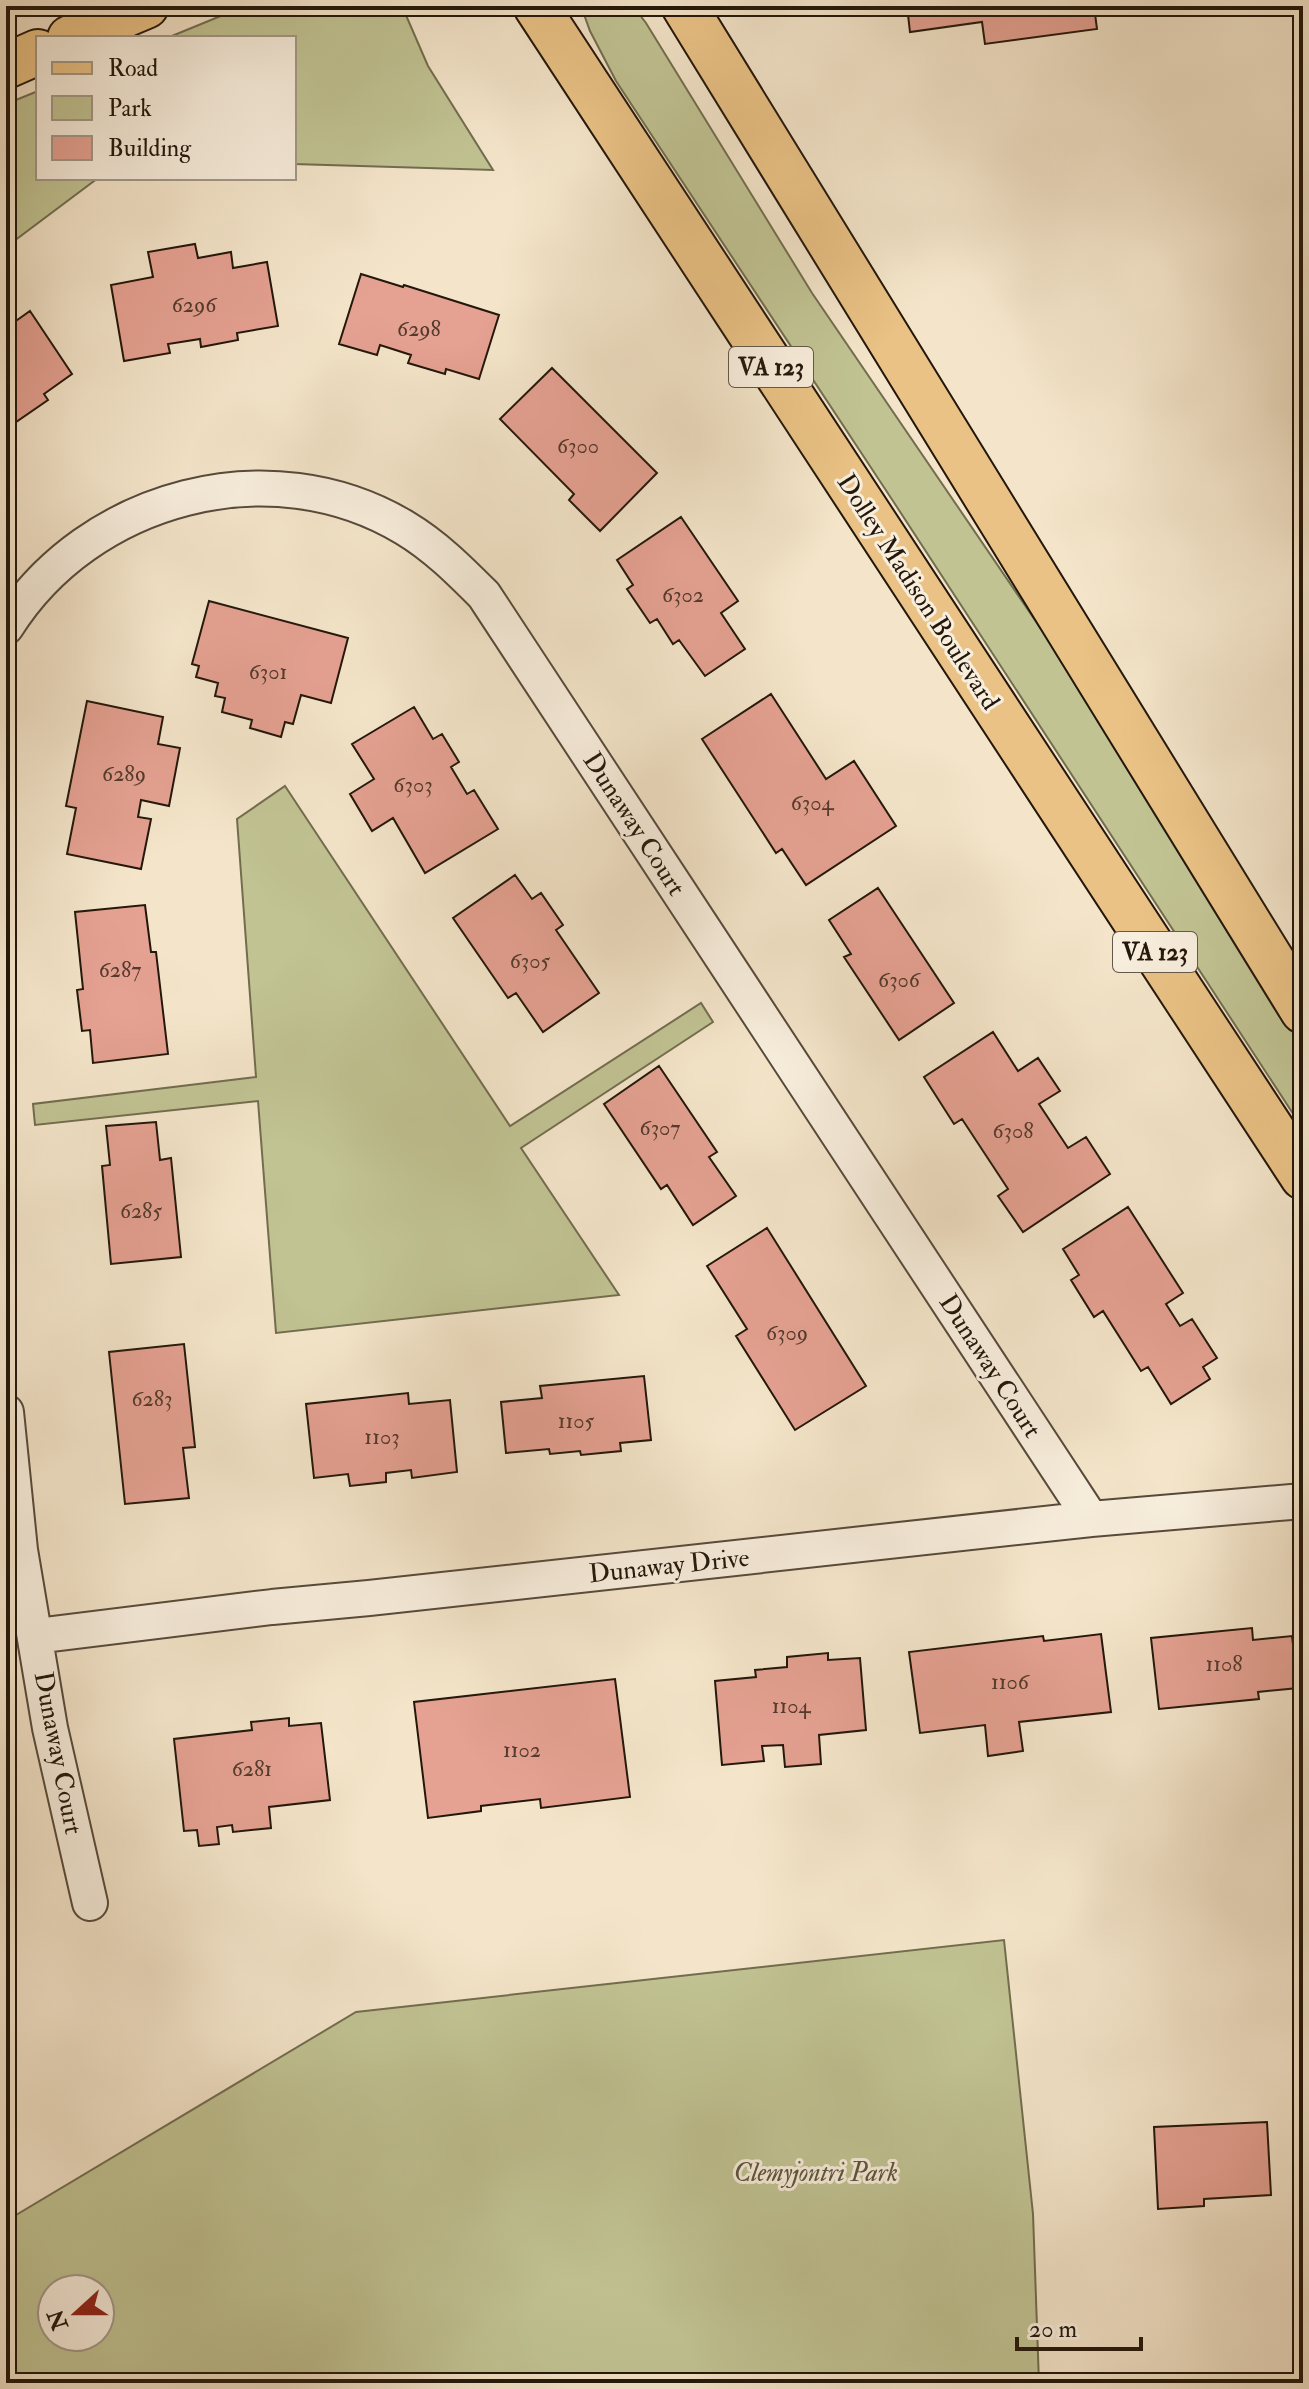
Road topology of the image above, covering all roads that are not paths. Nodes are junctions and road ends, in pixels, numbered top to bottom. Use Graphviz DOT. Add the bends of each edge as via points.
graph roads {
  1 [pos="146,6"];
  2 [pos="536,6"];
  3 [pos="684,6"];
  4 [pos="713,6"];
  5 [pos="75,36"];
  6 [pos="36,53"];
  7 [pos="6,66"];
  8 [pos="752,115"];
  9 [pos="6,627"];
  10 [pos="1303,1011"];
  11 [pos="1303,1177"];
  12 [pos="6,1412"];
  13 [pos="1303,1501"];
  14 [pos="1091,1519"];
  15 [pos="36,1636"];
  16 [pos="90,1903"];
  1 -- 5 [label="main road"];
  2 -- 11 [label="main road, Dolley Madison Boulevard / VA 123"];
  3 -- 8 [label="main road"];
  4 -- 8 [label="main road"];
  6 -- 7 [label="main road"];
  8 -- 10 [label="main road"];
  9 -- 14 [label="street, Dunaway Court" via="47,575 87,541 135,514 191,495 249,488 304,492 353,504 403,527 446,557 484,595"];
  12 -- 15 [label="street, Dunaway Court" via="20,1550"];
  13 -- 14 [label="street, Dunaway Drive"];
  14 -- 15 [label="street, Dunaway Drive"];
  15 -- 16 [label="street, Dunaway Court" via="50,1728"];
}
